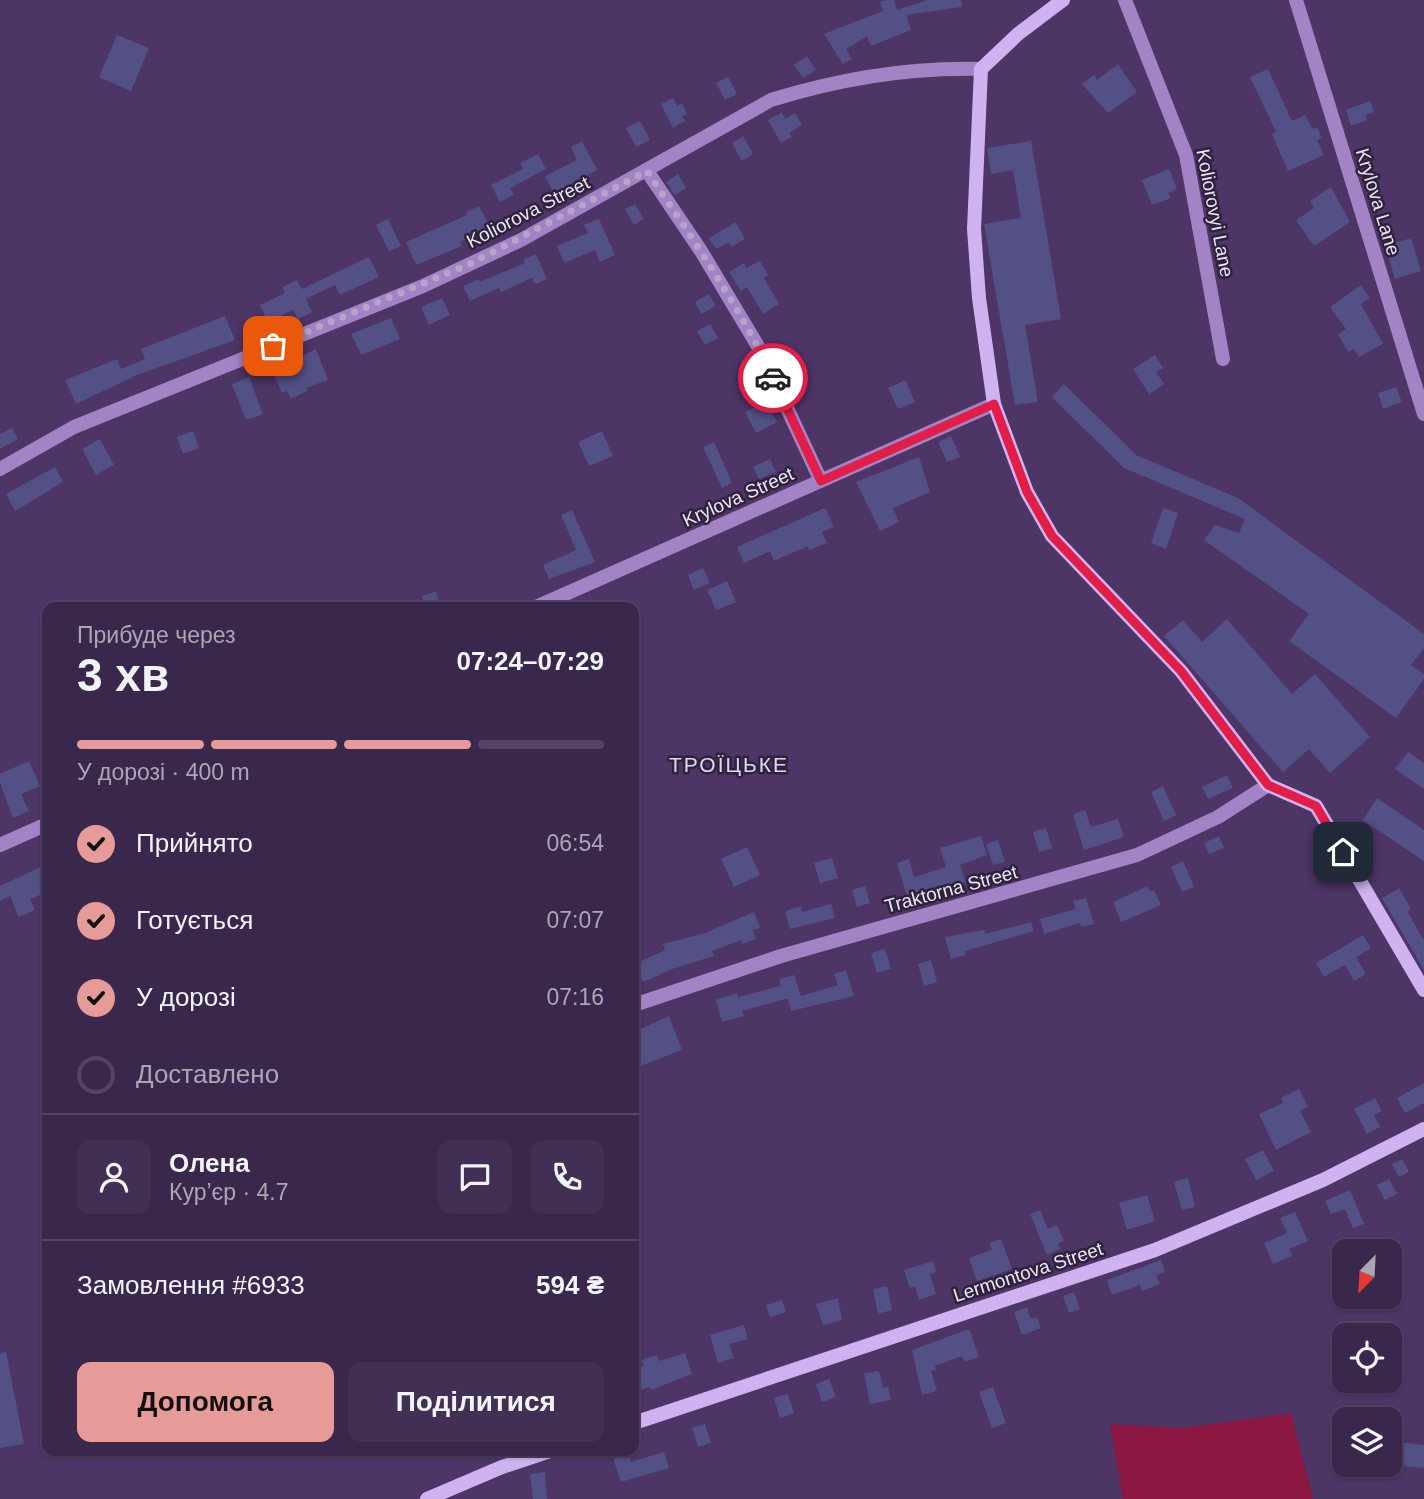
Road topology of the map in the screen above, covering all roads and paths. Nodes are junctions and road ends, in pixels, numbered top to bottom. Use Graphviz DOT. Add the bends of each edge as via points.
graph roads {
  1 [pos="1063,0"];
  2 [pos="1125,0"];
  3 [pos="1296,0"];
  4 [pos="981,69"];
  5 [pos="647,171"];
  6 [pos="1223,359"];
  7 [pos="994,404"];
  8 [pos="1424,414"];
  9 [pos="0,468"];
  10 [pos="821,481"];
  11 [pos="547,602"];
  12 [pos="1268,785"];
  13 [pos="42,826"];
  14 [pos="0,845"];
  15 [pos="1424,990"];
  16 [pos="639,1003"];
  17 [pos="1424,1129"];
  18 [pos="639,1421"];
  19 [pos="537,1456"];
  20 [pos="432,1498"];
  1 -- 4 [label="street"];
  2 -- 6 [label="street, Koliorovyi Lane" via="1186,155"];
  3 -- 8 [label="street, Krylova Lane"];
  4 -- 5 [label="street, Koliorova Street" via="927,68 799,91 771,100"];
  4 -- 7 [label="street" via="974,229"];
  5 -- 9 [label="street, Koliorova Street" via="521,240 423,286 74,427"];
  5 -- 10 [label="street" via="759,348"];
  7 -- 10 [label="street, Krylova Street"];
  7 -- 12 [label="street" via="1027,492 1052,536 1181,671"];
  10 -- 11 [label="street, Krylova Street"];
  12 -- 15 [label="street" via="1316,806"];
  12 -- 16 [label="street, Traktorna Street" via="1218,817 1138,855 781,956"];
  13 -- 14 [label="street"];
  17 -- 18 [label="street, Lermontova Street" via="1323,1180 1156,1250"];
  19 -- 20 [label="street"];
}
